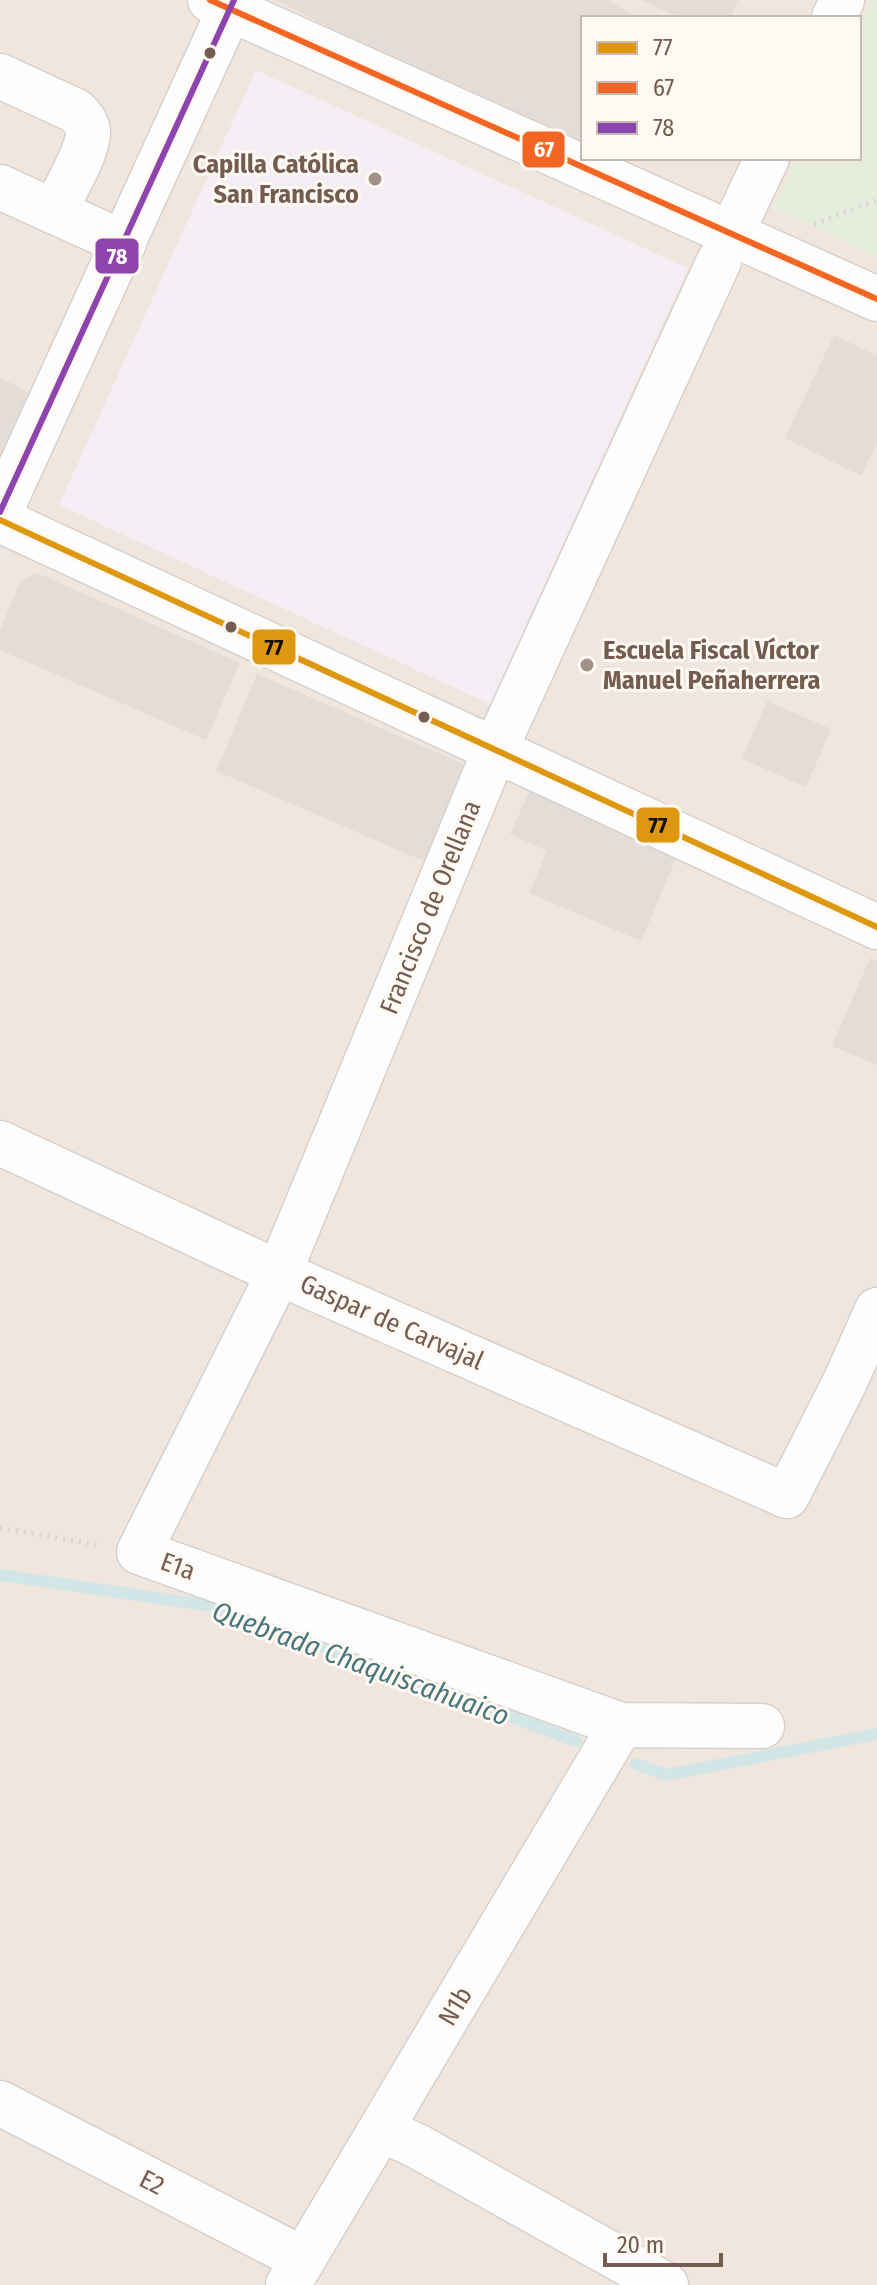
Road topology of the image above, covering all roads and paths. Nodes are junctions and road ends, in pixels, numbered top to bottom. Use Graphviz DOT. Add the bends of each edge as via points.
graph roads {
  1 [pos="225,3"];
  2 [pos="0,76"];
  3 [pos="766,160"];
  4 [pos="0,187"];
  5 [pos="877,200"];
  6 [pos="54,212"];
  7 [pos="124,243"];
  8 [pos="737,247"];
  9 [pos="877,299"];
  10 [pos="0,512"];
  11 [pos="0,520"];
  12 [pos="495,750"];
  13 [pos="877,927"];
  14 [pos="0,1143"];
  15 [pos="279,1273"];
  16 [pos="877,1310"];
  17 [pos="860,1390"];
  18 [pos="0,1528"];
  19 [pos="139,1552"];
  20 [pos="621,1725"];
  21 [pos="762,1726"];
  22 [pos="0,2103"];
  23 [pos="382,2130"];
  24 [pos="295,2274"];
  25 [pos="666,2285"];
  1 -- 7 [label="street"];
  1 -- 8 [label="street"];
  2 -- 6 [label="street" via="76,111 85,121 84,149"];
  3 -- 8 [label="street, Francisco de Orellana"];
  4 -- 6 [label="street"];
  5 -- 8 [label="path"];
  6 -- 7 [label="street"];
  7 -- 10 [label="street"];
  8 -- 9 [label="street"];
  8 -- 12 [label="street, Francisco de Orellana"];
  11 -- 12 [label="street"];
  12 -- 13 [label="street"];
  12 -- 15 [label="street, Francisco de Orellana"];
  14 -- 15 [label="street, Gaspar de Carvajal"];
  15 -- 17 [label="street, Gaspar de Carvajal" via="787,1496"];
  15 -- 19 [label="street, Francisco de Orellana"];
  16 -- 17 [label="street"];
  18 -- 19 [label="path, E1a"];
  19 -- 20 [label="street, E1a"];
  20 -- 21 [label="street, E1a"];
  20 -- 23 [label="street, N1b"];
  22 -- 24 [label="street, E2" via="287,2251"];
  23 -- 24 [label="street, N1b"];
  23 -- 25 [label="street"];
}
